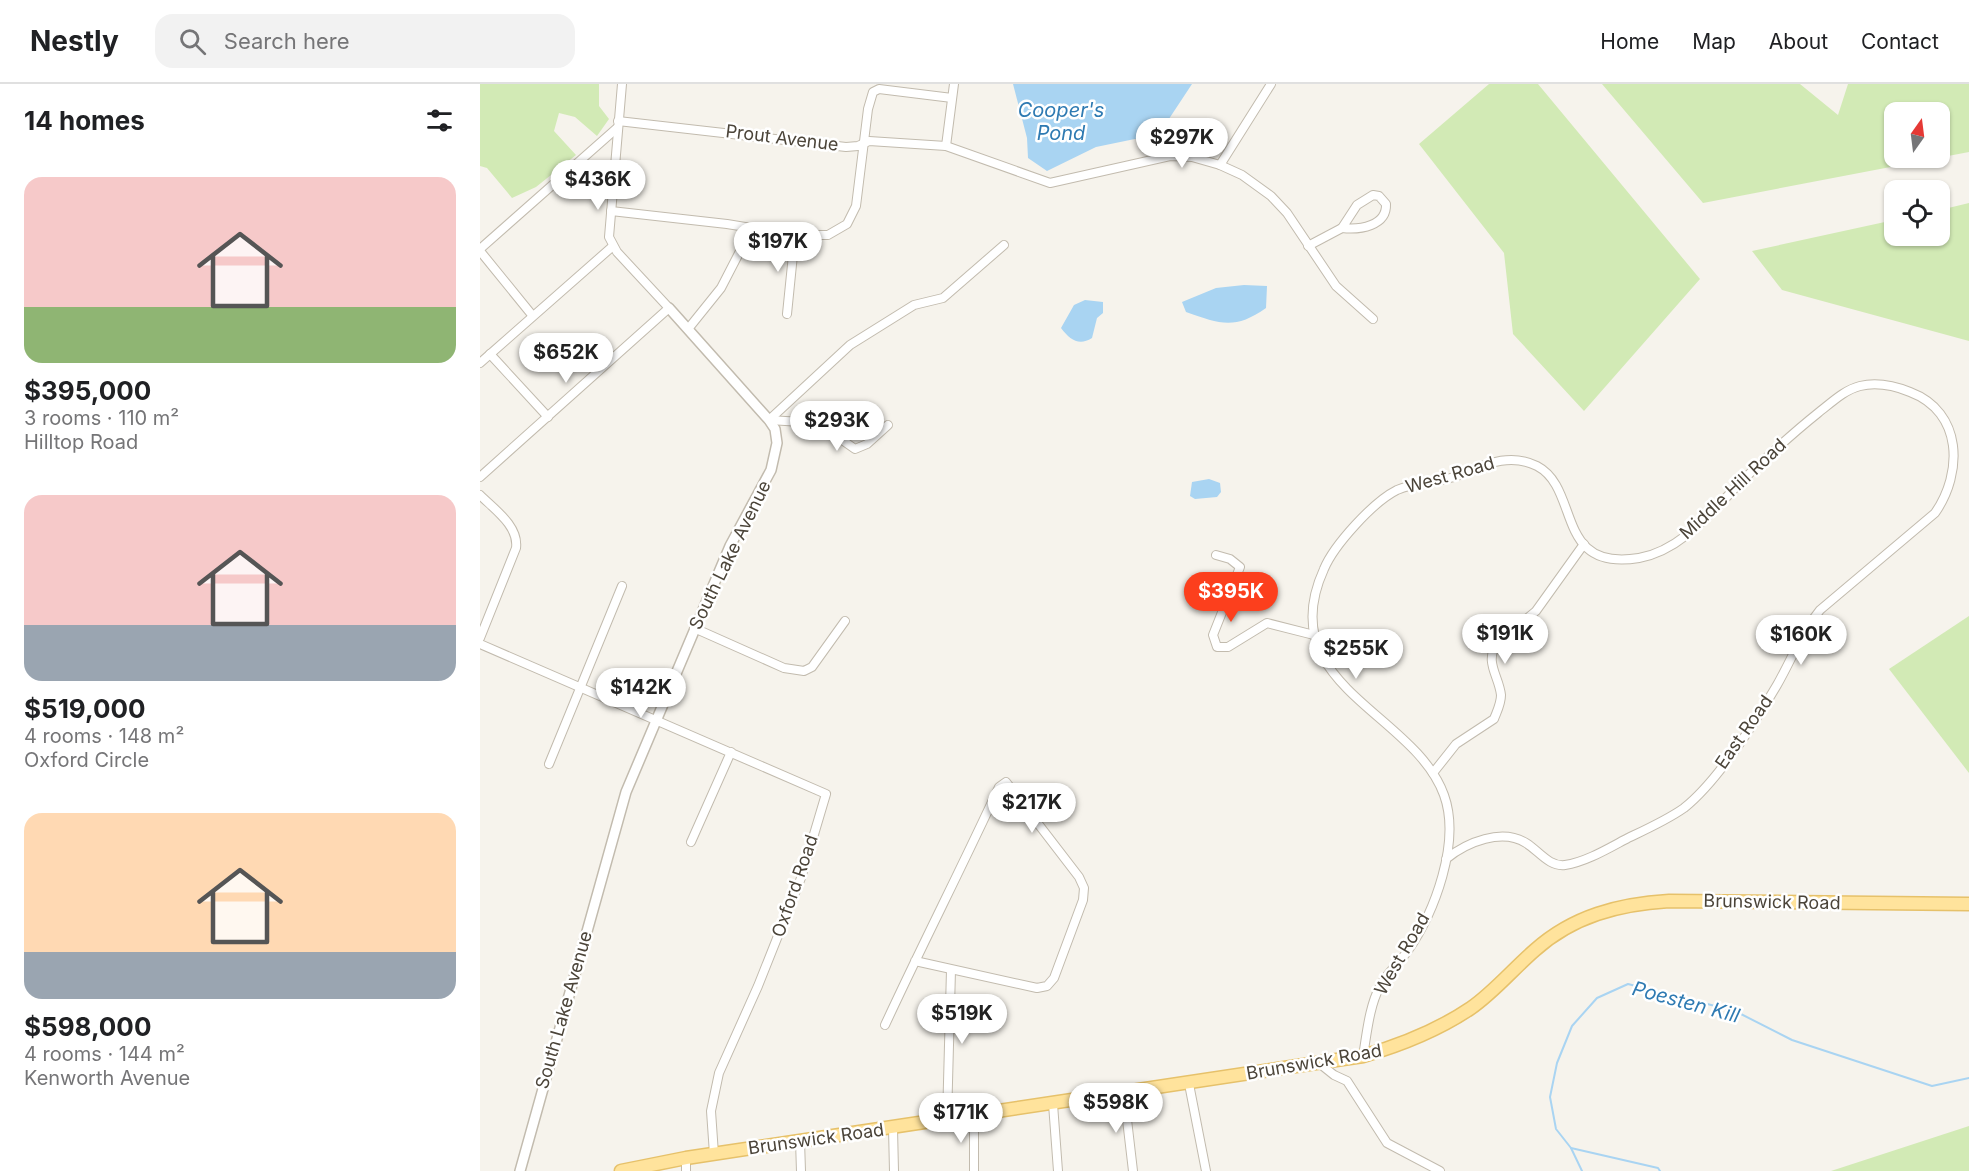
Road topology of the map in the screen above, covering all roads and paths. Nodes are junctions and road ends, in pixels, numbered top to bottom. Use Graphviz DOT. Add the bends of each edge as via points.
graph roads {
  1 [pos="622,84"];
  2 [pos="954,84"];
  3 [pos="1271,84"];
  4 [pos="952,99"];
  5 [pos="618,124"];
  6 [pos="864,143"];
  7 [pos="946,146"];
  8 [pos="1220,165"];
  9 [pos="611,211"];
  10 [pos="752,228"];
  11 [pos="1342,228"];
  12 [pos="795,235"];
  13 [pos="1004,245"];
  14 [pos="613,246"];
  15 [pos="1308,246"];
  16 [pos="480,250"];
  17 [pos="669,308"];
  18 [pos="787,314"];
  19 [pos="532,315"];
  20 [pos="1373,319"];
  21 [pos="688,329"];
  22 [pos="490,354"];
  23 [pos="480,363"];
  24 [pos="1846,392"];
  25 [pos="548,417"];
  26 [pos="769,420"];
  27 [pos="888,425"];
  28 [pos="480,477"];
  29 [pos="480,495"];
  30 [pos="1584,544"];
  31 [pos="1216,555"];
  32 [pos="622,586"];
  33 [pos="845,621"];
  34 [pos="694,628"];
  35 [pos="1314,634"];
  36 [pos="480,638"];
  37 [pos="480,644"];
  38 [pos="579,687"];
  39 [pos="655,720"];
  40 [pos="730,752"];
  41 [pos="549,764"];
  42 [pos="1433,772"];
  43 [pos="691,842"];
  44 [pos="1446,859"];
  45 [pos="1969,904"];
  46 [pos="915,961"];
  47 [pos="951,970"];
  48 [pos="885,1024"];
  49 [pos="1363,1056"];
  50 [pos="1319,1063"];
  51 [pos="1189,1084"];
  52 [pos="1124,1094"];
  53 [pos="1053,1104"];
  54 [pos="974,1116"];
  55 [pos="947,1120"];
  56 [pos="892,1128"];
  57 [pos="800,1141"];
  58 [pos="714,1154"];
  59 [pos="686,1158"];
  60 [pos="520,1171"];
  61 [pos="621,1171"];
  62 [pos="686,1171"];
  63 [pos="801,1171"];
  64 [pos="894,1171"];
  65 [pos="974,1171"];
  66 [pos="1058,1171"];
  67 [pos="1133,1171"];
  68 [pos="1206,1171"];
  69 [pos="1440,1171"];
  1 -- 5 [label="street"];
  2 -- 4 [label="street"];
  3 -- 8 [label="street"];
  4 -- 6 [label="street" via="876,90 868,109"];
  4 -- 7 [label="street"];
  5 -- 6 [label="street, Prout Avenue" via="846,147"];
  5 -- 9 [label="street"];
  5 -- 16 [label="street"];
  6 -- 7 [label="street, Prout Avenue"];
  6 -- 12 [label="street" via="861,178 850,220 828,235"];
  7 -- 8 [label="street, Prout Avenue" via="1050,183 1170,156"];
  8 -- 15 [label="street, Prout Avenue" via="1271,196"];
  9 -- 10 [label="street"];
  9 -- 14 [label="street" via="609,237"];
  10 -- 12 [label="street"];
  10 -- 21 [label="street" via="721,288"];
  11 -- 11 [label="street" via="1367,197 1376,195 1384,201 1385,211 1376,223"];
  11 -- 15 [label="street"];
  12 -- 18 [label="street"];
  13 -- 26 [label="street" via="943,298 914,305 850,345"];
  14 -- 17 [label="street, South Lake Avenue"];
  14 -- 19 [label="street"];
  15 -- 20 [label="street, Prout Avenue" via="1336,286"];
  16 -- 19 [label="street"];
  17 -- 21 [label="street, South Lake Avenue"];
  17 -- 25 [label="street"];
  19 -- 22 [label="street"];
  21 -- 26 [label="street, South Lake Avenue"];
  22 -- 23 [label="street"];
  22 -- 25 [label="street"];
  24 -- 30 [label="street, Middle Hill Road" via="1791,435 1690,532 1668,548 1629,559 1603,555"];
  24 -- 44 [label="street, East Road" via="1859,387 1892,386 1931,404 1954,441 1956,456 1950,486 1935,513 1812,619 1758,715 1696,797 1658,824 1566,865 1552,863 1524,842 1502,836 1468,846"];
  25 -- 28 [label="street"];
  26 -- 27 [label="street" via="818,423 855,448 867,444"];
  26 -- 34 [label="street, South Lake Avenue" via="777,442 771,470 730,546"];
  29 -- 36 [label="street" via="517,538"];
  30 -- 35 [label="street, West Road" via="1568,521 1557,485 1528,463 1497,461 1407,487 1384,499 1331,555 1318,584"];
  30 -- 42 [label="street" via="1536,611 1492,650 1501,696 1494,719 1456,744"];
  31 -- 35 [label="street" via="1239,563 1240,567 1213,635 1218,647 1228,647 1267,623"];
  32 -- 38 [label="street"];
  33 -- 34 [label="street" via="812,667 804,671 784,668"];
  34 -- 39 [label="street, South Lake Avenue"];
  35 -- 42 [label="street, West Road" via="1343,684 1419,754"];
  37 -- 38 [label="street, Oxford Road"];
  38 -- 39 [label="street, Oxford Road"];
  38 -- 41 [label="street"];
  39 -- 40 [label="street, Oxford Road"];
  39 -- 60 [label="street, South Lake Avenue" via="626,792"];
  40 -- 43 [label="street"];
  40 -- 58 [label="street, Oxford Road" via="826,797 801,878 719,1072 711,1111"];
  42 -- 44 [label="street, West Road" via="1450,815"];
  44 -- 49 [label="street, West Road" via="1419,931 1377,991"];
  45 -- 49 [label="main road, Brunswick Road" via="1669,901 1624,905 1555,935 1472,1007 1446,1024"];
  46 -- 47 [label="street"];
  46 -- 47 [label="street" via="999,787 1006,783 1079,877 1084,888 1083,900 1054,978 1047,986 1037,988"];
  46 -- 48 [label="street"];
  47 -- 55 [label="street"];
  49 -- 50 [label="main road, Brunswick Road"];
  50 -- 51 [label="main road, Brunswick Road"];
  50 -- 69 [label="street" via="1347,1081 1387,1143"];
  51 -- 52 [label="main road, Brunswick Road"];
  51 -- 68 [label="street"];
  52 -- 53 [label="main road, Brunswick Road"];
  52 -- 67 [label="street"];
  53 -- 54 [label="main road, Brunswick Road"];
  53 -- 66 [label="street"];
  54 -- 55 [label="main road, Brunswick Road"];
  54 -- 65 [label="street"];
  55 -- 56 [label="main road, Brunswick Road"];
  56 -- 57 [label="main road, Brunswick Road"];
  56 -- 64 [label="street"];
  57 -- 58 [label="main road, Brunswick Road"];
  57 -- 63 [label="street"];
  58 -- 59 [label="main road, Brunswick Road"];
  59 -- 61 [label="main road, Brunswick Road"];
  59 -- 62 [label="street"];
}
